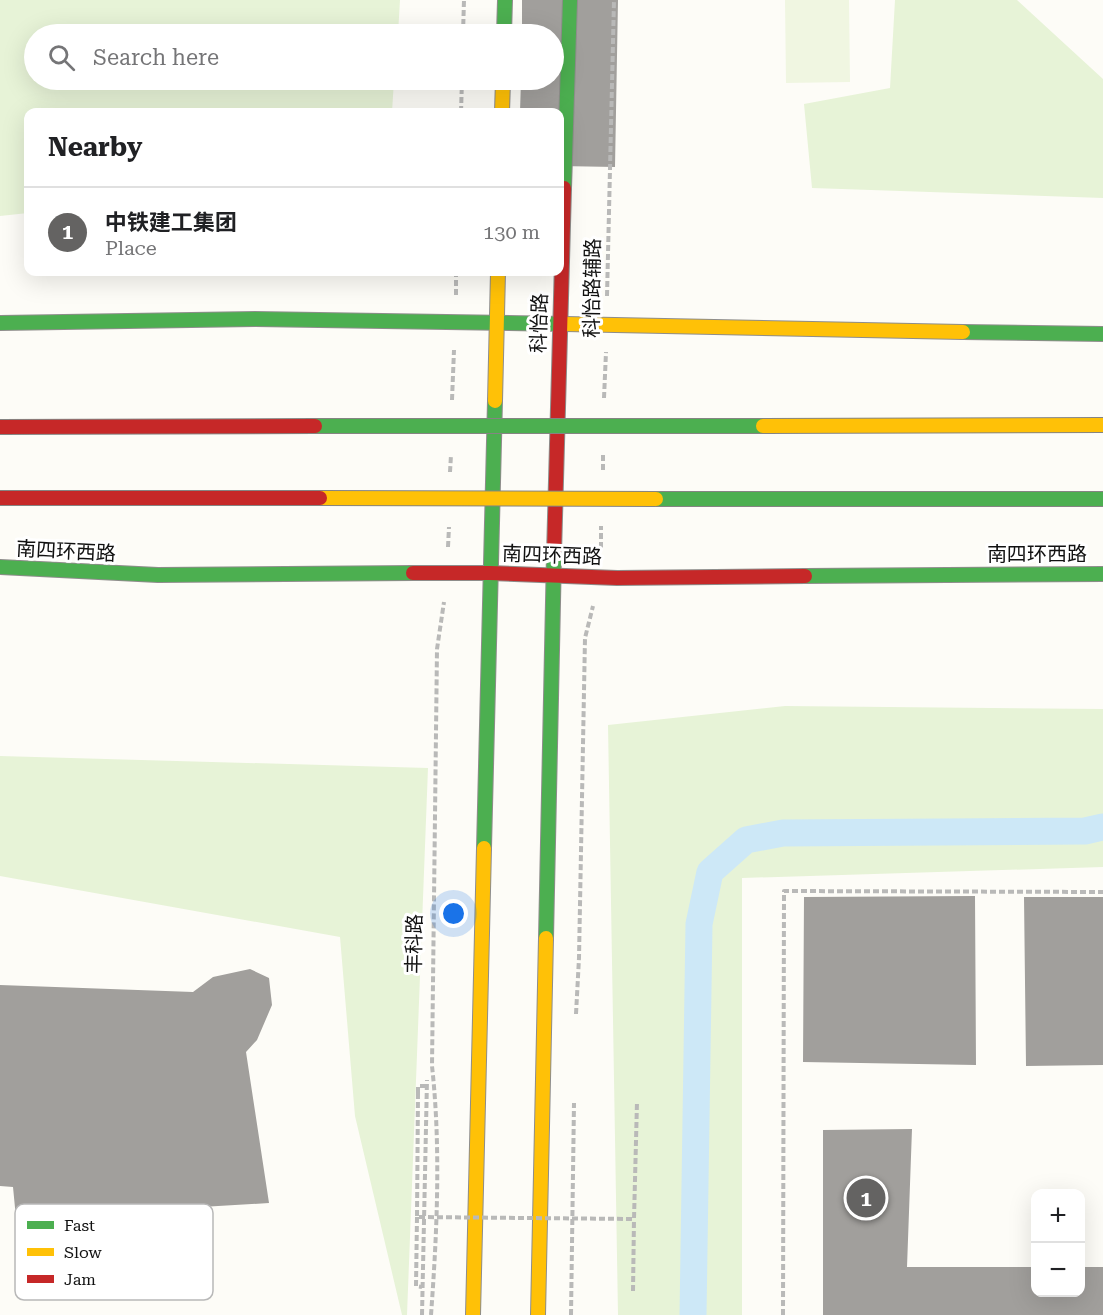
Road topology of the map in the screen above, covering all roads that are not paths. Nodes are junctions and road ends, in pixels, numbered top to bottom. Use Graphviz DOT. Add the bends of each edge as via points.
graph roads {
  1 [pos="505,0"];
  2 [pos="570,0"];
  3 [pos="504,24"];
  4 [pos="503,90"];
  5 [pos="502,108"];
  6 [pos="564,177"];
  7 [pos="498,276"];
  8 [pos="561,276"];
  9 [pos="496,322"];
  10 [pos="0,323"];
  11 [pos="559,324"];
  12 [pos="1103,334"];
  13 [pos="1103,425"];
  14 [pos="0,427"];
  15 [pos="0,498"];
  16 [pos="1103,499"];
  17 [pos="0,567"];
  18 [pos="490,573"];
  19 [pos="1103,574"];
  20 [pos="553,575"];
  21 [pos="473,1315"];
  22 [pos="538,1315"];
  1 -- 3 [label="main road"];
  2 -- 6 [label="main road, 科怡路"];
  4 -- 5 [label="main road"];
  7 -- 9 [label="main road"];
  8 -- 11 [label="main road, 科怡路"];
  9 -- 10 [label="main road" via="255,319"];
  9 -- 11 [label="main road"];
  9 -- 18 [label="main road"];
  11 -- 12 [label="main road"];
  11 -- 20 [label="main road, 科怡路"];
  13 -- 14 [label="main road, bridge"];
  15 -- 16 [label="main road, bridge"];
  17 -- 18 [label="main road, 南四环西路" via="158,575"];
  18 -- 20 [label="main road, 南四环西路"];
  18 -- 21 [label="main road"];
  19 -- 20 [label="main road, 南四环西路"];
  20 -- 22 [label="main road"];
}
